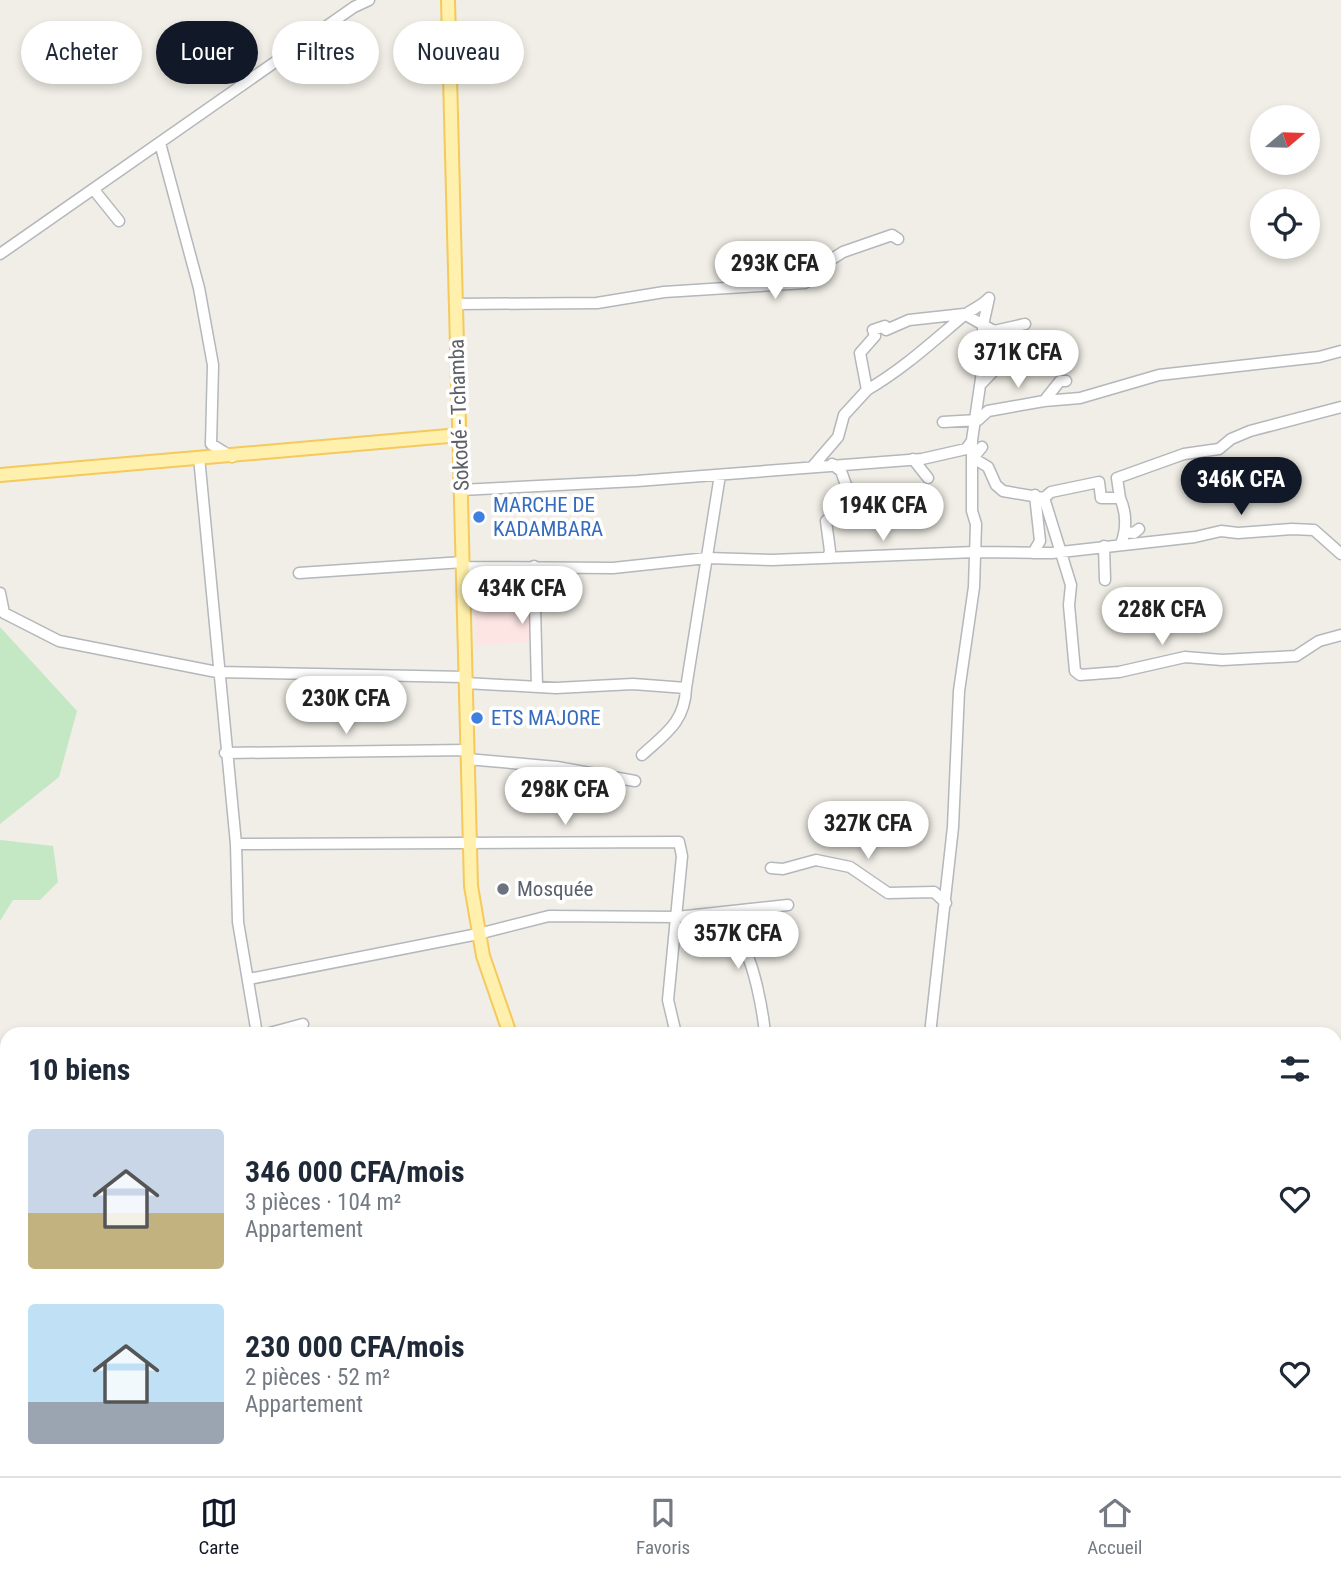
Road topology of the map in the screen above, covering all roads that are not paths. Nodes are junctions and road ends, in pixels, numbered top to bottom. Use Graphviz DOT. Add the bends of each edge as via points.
graph roads {
  1 [pos="369,0"];
  2 [pos="448,0"];
  3 [pos="160,143"];
  4 [pos="94,190"];
  5 [pos="119,221"];
  6 [pos="898,239"];
  7 [pos="0,254"];
  8 [pos="456,304"];
  9 [pos="964,314"];
  10 [pos="1024,324"];
  11 [pos="983,325"];
  12 [pos="1341,351"];
  13 [pos="1031,354"];
  14 [pos="1066,381"];
  15 [pos="981,384"];
  16 [pos="867,390"];
  17 [pos="1044,401"];
  18 [pos="1341,407"];
  19 [pos="978,420"];
  20 [pos="943,422"];
  21 [pos="460,435"];
  22 [pos="972,440"];
  23 [pos="982,447"];
  24 [pos="199,457"];
  25 [pos="232,457"];
  26 [pos="973,458"];
  27 [pos="913,459"];
  28 [pos="832,464"];
  29 [pos="813,466"];
  30 [pos="0,475"];
  31 [pos="720,475"];
  32 [pos="928,478"];
  33 [pos="1117,478"];
  34 [pos="1099,482"];
  35 [pos="461,490"];
  36 [pos="1040,497"];
  37 [pos="1120,498"];
  38 [pos="925,506"];
  39 [pos="835,514"];
  40 [pos="1139,529"];
  41 [pos="1125,531"];
  42 [pos="1121,544"];
  43 [pos="1104,546"];
  44 [pos="902,547"];
  45 [pos="878,549"];
  46 [pos="975,552"];
  47 [pos="1062,552"];
  48 [pos="1034,553"];
  49 [pos="1341,554"];
  50 [pos="828,557"];
  51 [pos="910,557"];
  52 [pos="707,558"];
  53 [pos="871,559"];
  54 [pos="463,565"];
  55 [pos="534,566"];
  56 [pos="299,573"];
  57 [pos="1105,580"];
  58 [pos="0,593"];
  59 [pos="1341,635"];
  60 [pos="217,672"];
  61 [pos="465,680"];
  62 [pos="537,687"];
  63 [pos="686,688"];
  64 [pos="225,753"];
  65 [pos="467,754"];
  66 [pos="642,755"];
  67 [pos="635,781"];
  68 [pos="469,842"];
  69 [pos="236,844"];
  70 [pos="771,868"];
  71 [pos="946,903"];
  72 [pos="788,905"];
  73 [pos="700,915"];
  74 [pos="677,917"];
  75 [pos="478,934"];
  76 [pos="249,979"];
  77 [pos="303,1024"];
  78 [pos="256,1027"];
  79 [pos="292,1027"];
  80 [pos="507,1027"];
  81 [pos="674,1027"];
  82 [pos="764,1027"];
  83 [pos="931,1027"];
  1 -- 3 [label="street"];
  2 -- 8 [label="main road, Sokodé - Tchamba"];
  3 -- 4 [label="street"];
  3 -- 25 [label="street" via="199,288 213,365 211,444"];
  4 -- 5 [label="street"];
  4 -- 7 [label="street"];
  6 -- 8 [label="street" via="892,234 843,252 805,283 664,292 597,303"];
  8 -- 21 [label="main road, Sokodé - Tchamba"];
  9 -- 11 [label="street"];
  9 -- 11 [label="street" via="989,298"];
  9 -- 16 [label="street" via="920,355"];
  9 -- 16 [label="street" via="908,320 886,330 885,326 873,330 875,336 860,353"];
  10 -- 11 [label="street" via="994,331"];
  11 -- 15 [label="street"];
  12 -- 17 [label="street" via="1159,376 1080,398"];
  13 -- 15 [label="street" via="1006,358"];
  14 -- 17 [label="street"];
  15 -- 19 [label="street"];
  16 -- 29 [label="street" via="844,415 838,437"];
  17 -- 19 [label="street" via="988,411"];
  18 -- 33 [label="street" via="1250,431 1219,449 1184,454"];
  19 -- 20 [label="street"];
  19 -- 22 [label="street"];
  21 -- 25 [label="main road"];
  21 -- 35 [label="main road, Sokodé - Tchamba"];
  22 -- 26 [label="street"];
  22 -- 27 [label="street" via="966,449"];
  23 -- 26 [label="street"];
  24 -- 25 [label="main road"];
  24 -- 30 [label="main road"];
  24 -- 60 [label="street"];
  26 -- 36 [label="street" via="988,467 1003,491"];
  26 -- 46 [label="street"];
  27 -- 28 [label="street"];
  27 -- 32 [label="street"];
  28 -- 29 [label="street"];
  28 -- 38 [label="street" via="877,522 903,509"];
  29 -- 31 [label="street"];
  31 -- 35 [label="street"];
  31 -- 52 [label="street"];
  33 -- 34 [label="street"];
  33 -- 37 [label="street"];
  34 -- 36 [label="street"];
  34 -- 37 [label="street" via="1101,498"];
  35 -- 54 [label="main road, Sokodé - Tchamba"];
  36 -- 47 [label="street"];
  36 -- 48 [label="street" via="1040,541"];
  37 -- 41 [label="street"];
  39 -- 50 [label="street" via="826,521"];
  40 -- 41 [label="street"];
  41 -- 42 [label="street"];
  42 -- 43 [label="street"];
  42 -- 49 [label="street" via="1221,530 1292,528 1314,530"];
  43 -- 47 [label="street"];
  43 -- 57 [label="street"];
  44 -- 51 [label="street"];
  45 -- 53 [label="street"];
  46 -- 48 [label="street"];
  46 -- 51 [label="street"];
  46 -- 71 [label="street" via="959,691"];
  47 -- 48 [label="street"];
  47 -- 59 [label="street" via="1071,585 1075,671 1080,675 1119,672 1185,657 1296,656 1319,641"];
  50 -- 52 [label="street"];
  50 -- 53 [label="street"];
  51 -- 53 [label="street"];
  52 -- 55 [label="street" via="612,568"];
  52 -- 63 [label="street"];
  54 -- 55 [label="street"];
  54 -- 56 [label="street"];
  54 -- 61 [label="main road, Sokodé - Tchamba"];
  55 -- 62 [label="street"];
  58 -- 60 [label="street" via="4,613 59,641"];
  60 -- 61 [label="street"];
  60 -- 64 [label="street"];
  61 -- 62 [label="street"];
  61 -- 65 [label="main road, Sokodé - Tchamba"];
  62 -- 63 [label="street" via="633,684"];
  63 -- 66 [label="street" via="683,714 674,728"];
  64 -- 65 [label="street"];
  64 -- 69 [label="street"];
  65 -- 67 [label="street"];
  65 -- 68 [label="main road, Sokodé - Tchamba"];
  68 -- 69 [label="street"];
  68 -- 74 [label="street" via="679,842"];
  68 -- 75 [label="main road, Sokodé - Tchamba"];
  69 -- 76 [label="street" via="238,922"];
  70 -- 71 [label="street" via="816,860 850,867 888,894 934,892"];
  71 -- 83 [label="street"];
  72 -- 73 [label="street"];
  73 -- 74 [label="street"];
  73 -- 82 [label="street" via="740,942 748,956"];
  74 -- 75 [label="street" via="549,916"];
  74 -- 81 [label="street" via="668,1000"];
  75 -- 76 [label="street"];
  75 -- 80 [label="main road, Sokodé - Tchamba"];
  76 -- 78 [label="street"];
  77 -- 79 [label="street"];
}
